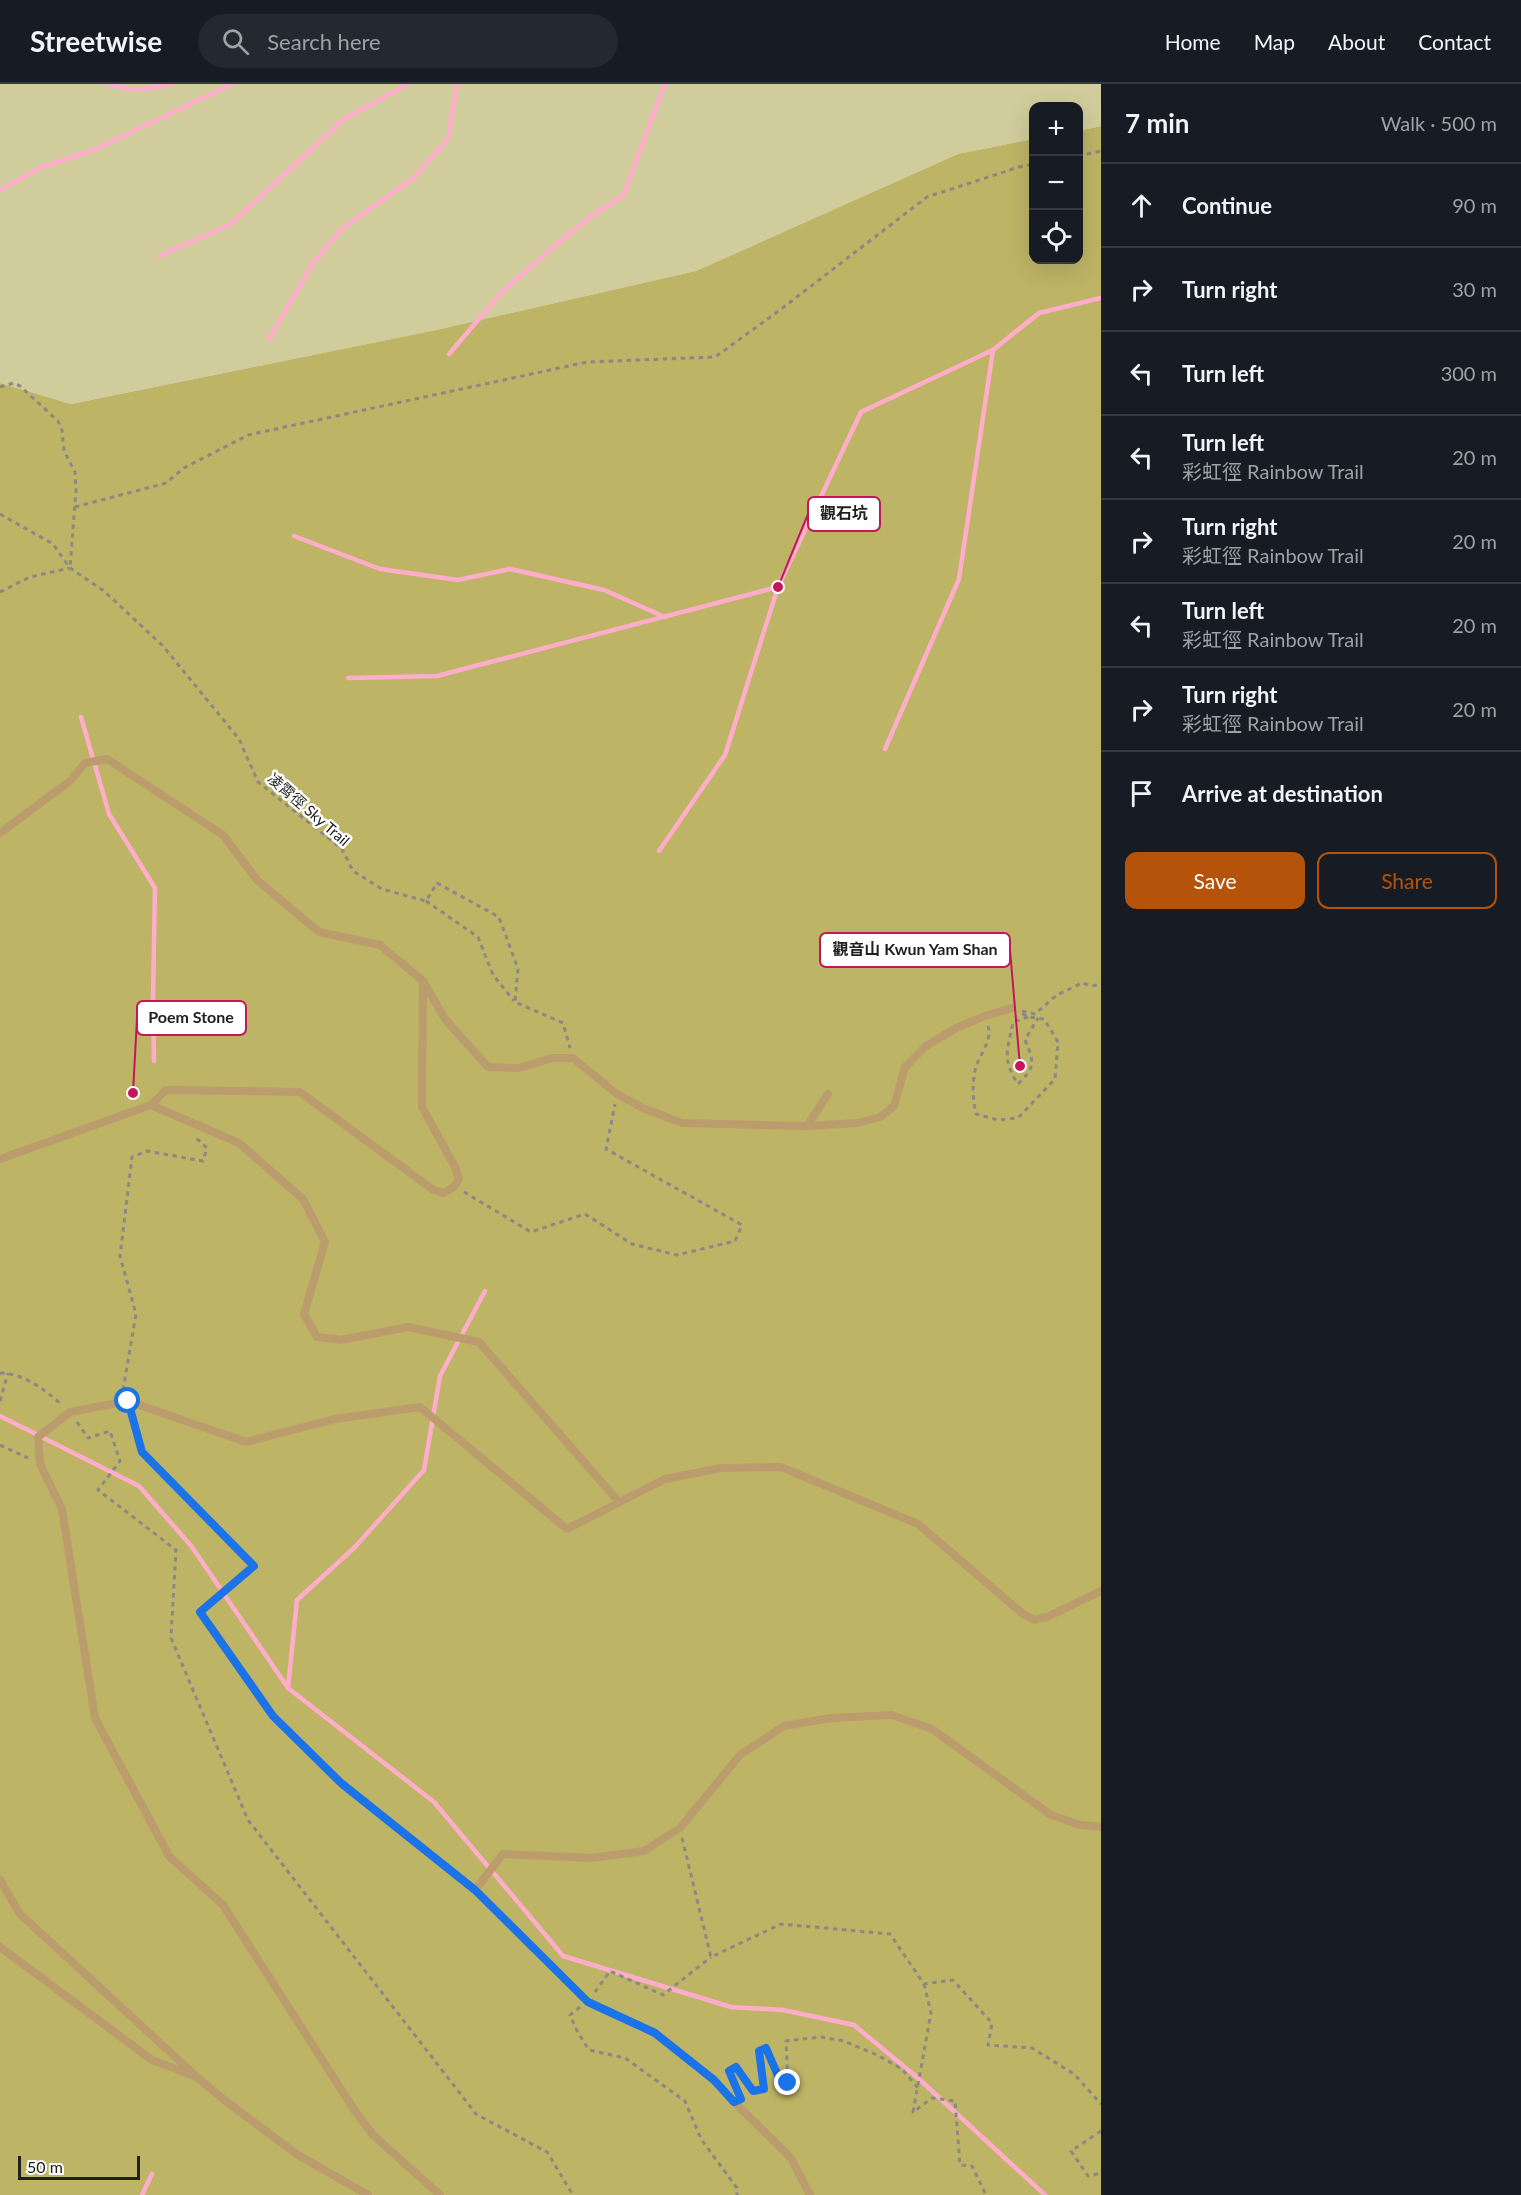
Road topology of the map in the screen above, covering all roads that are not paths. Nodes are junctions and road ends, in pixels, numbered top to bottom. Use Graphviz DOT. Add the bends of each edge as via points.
graph roads {
  1 [pos="0,833"];
  2 [pos="423,981"];
  3 [pos="1012,1008"];
  4 [pos="828,1094"];
  5 [pos="151,1105"];
  6 [pos="807,1126"];
  7 [pos="0,1159"];
  8 [pos="125,1402"];
  9 [pos="618,1502"];
  10 [pos="1101,1591"];
  11 [pos="1101,1827"];
  12 [pos="0,1880"];
  13 [pos="475,1890"];
  14 [pos="0,1947"];
  15 [pos="197,2077"];
  16 [pos="368,2195"];
  17 [pos="440,2195"];
  18 [pos="810,2195"];
  1 -- 2 [label="lane" via="69,782 85,763 107,759 223,836 257,880 319,932 380,945"];
  2 -- 5 [label="lane" via="422,1107 459,1179 443,1193 432,1189 300,1092 166,1090"];
  2 -- 6 [label="lane" via="445,1019 488,1066 519,1068 552,1058 573,1058 617,1094 682,1123"];
  3 -- 6 [label="lane" via="956,1028 926,1046 905,1067 894,1106 880,1117 858,1123"];
  4 -- 6 [label="lane"];
  5 -- 7 [label="lane"];
  5 -- 9 [label="lane" via="239,1143 303,1199 325,1242 304,1314 317,1337 340,1340 408,1327 479,1342"];
  8 -- 9 [label="lane" via="246,1442 335,1419 420,1407 567,1529"];
  8 -- 13 [label="lane" via="142,1452 254,1566 200,1612 273,1716 341,1783"];
  8 -- 17 [label="lane" via="70,1412 38,1437 40,1464 62,1509 95,1718 169,1856 223,1905 373,2135"];
  9 -- 10 [label="lane" via="665,1479 721,1468 781,1467 918,1524 1034,1620"];
  11 -- 13 [label="lane" via="1051,1815 932,1729 892,1715 831,1718 784,1726 740,1755 680,1828 644,1851 591,1858 503,1854"];
  12 -- 15 [label="lane" via="21,1914"];
  13 -- 18 [label="lane" via="588,2002 655,2033 714,2080 791,2158"];
  14 -- 15 [label="lane" via="152,2061"];
  15 -- 16 [label="lane" via="298,2155"];
}
